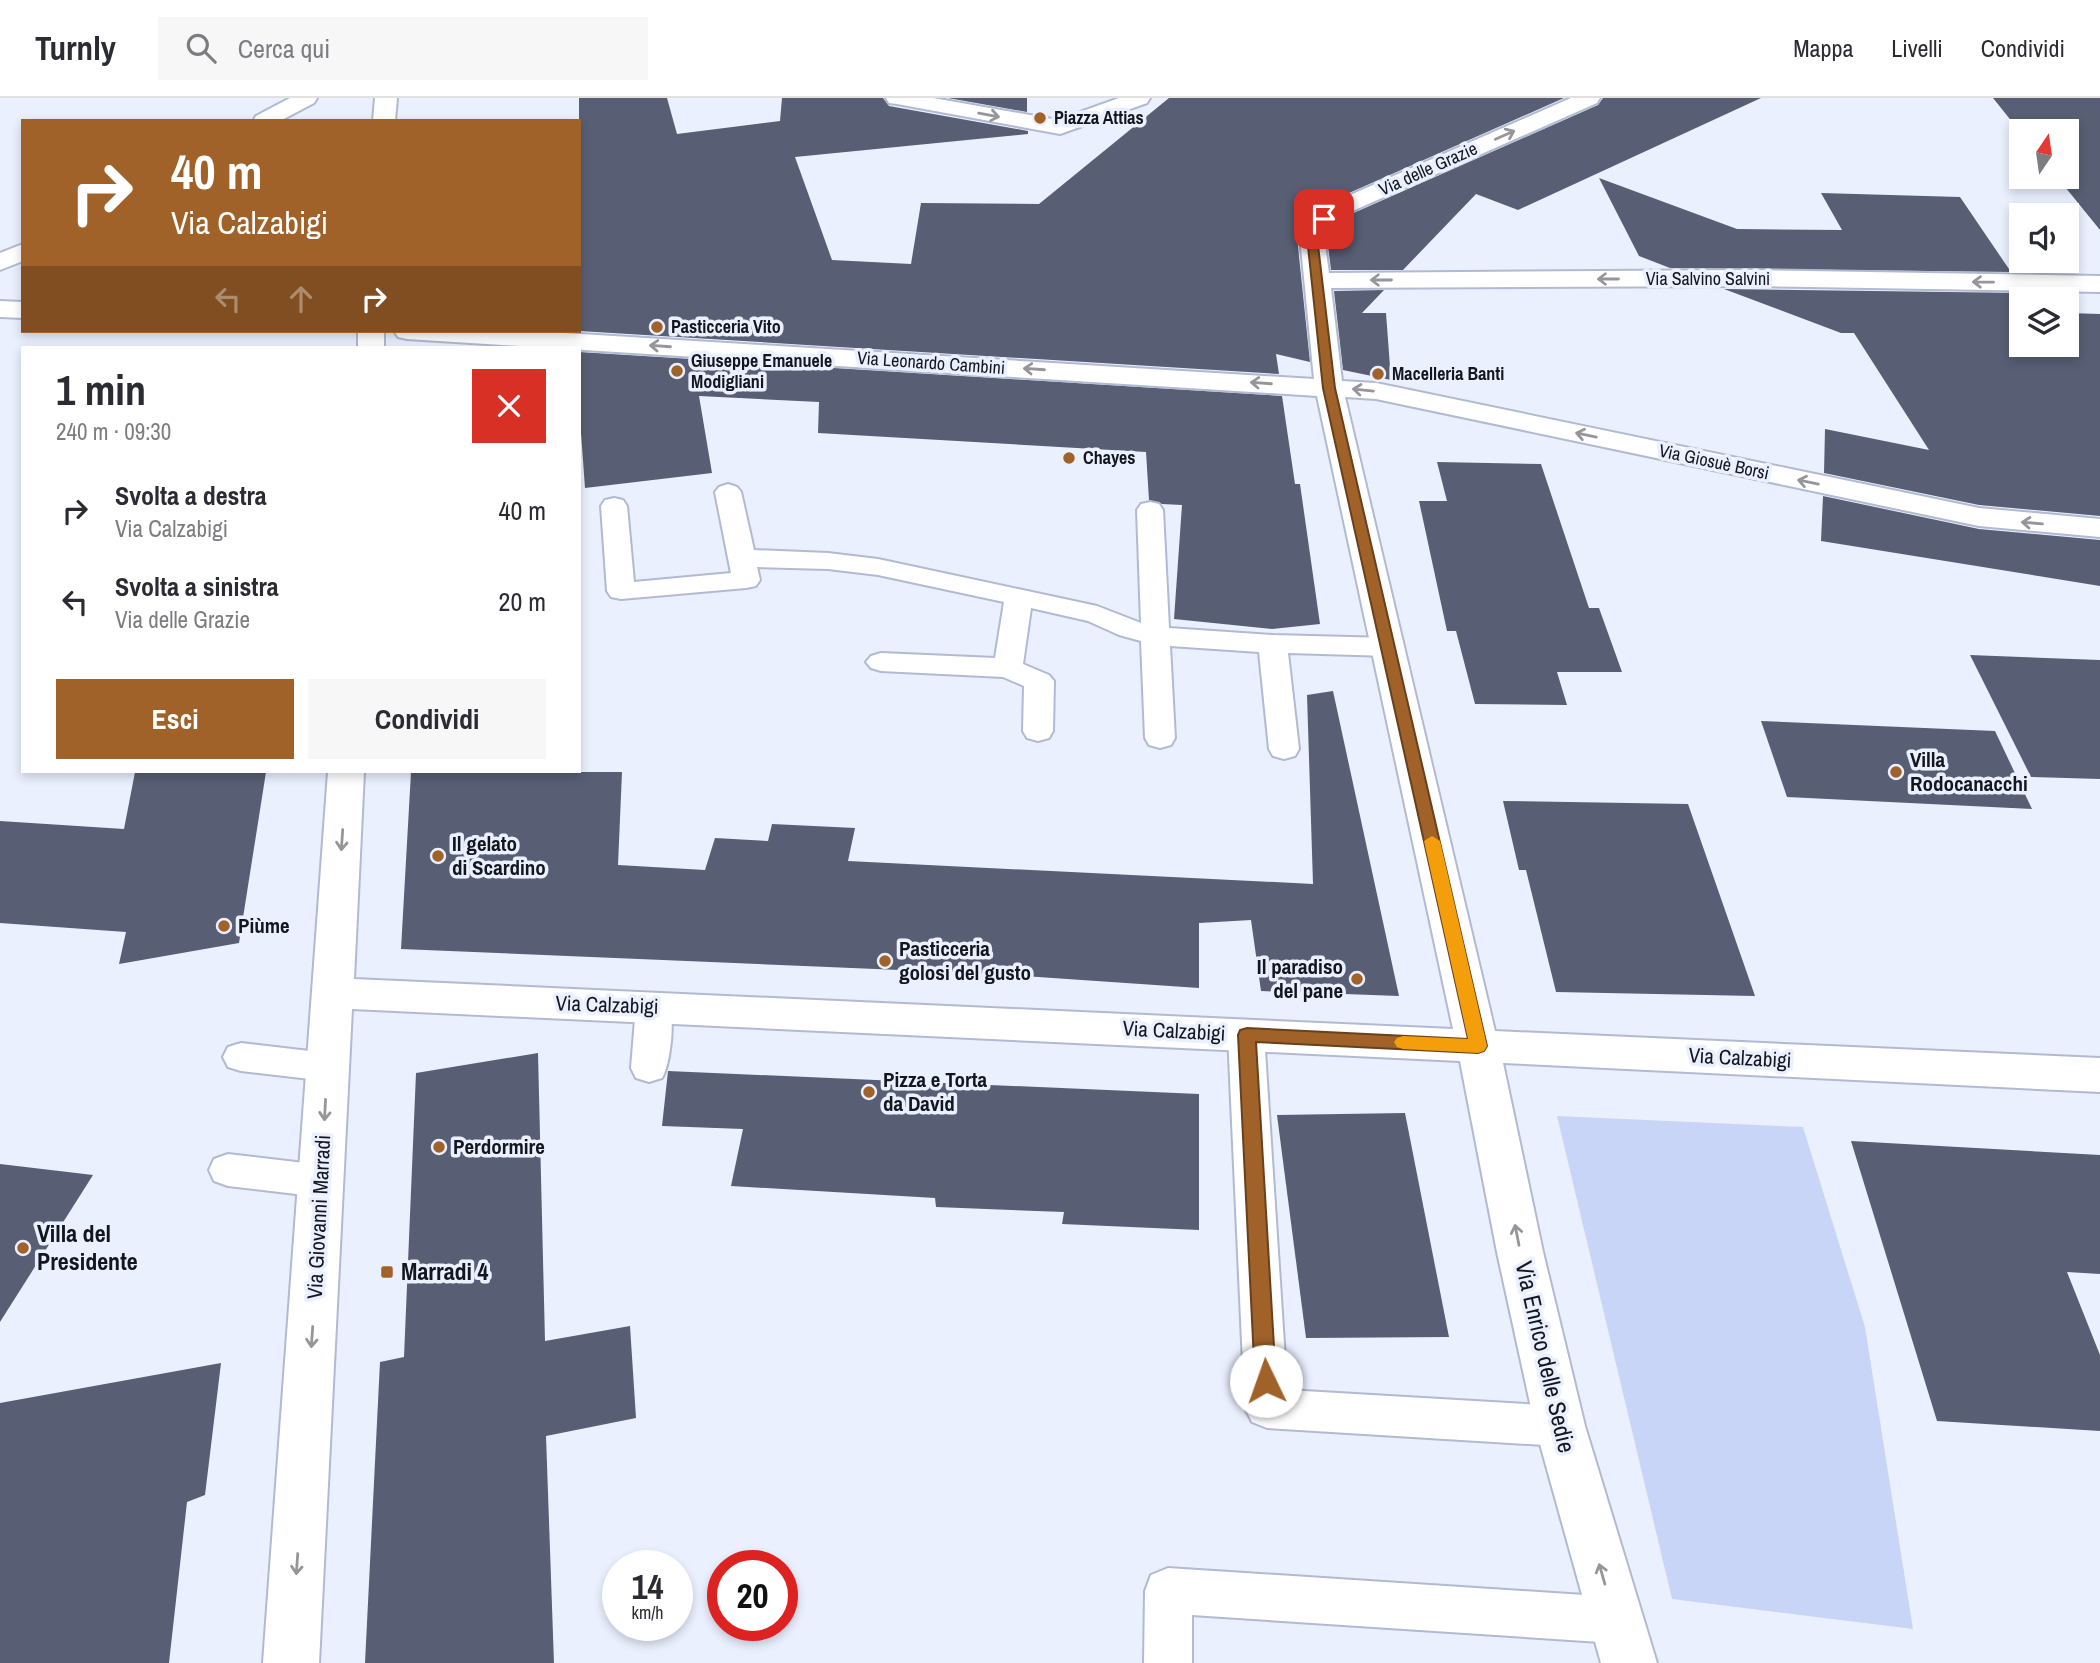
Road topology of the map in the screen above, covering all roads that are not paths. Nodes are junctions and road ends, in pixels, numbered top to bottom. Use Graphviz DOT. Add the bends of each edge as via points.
graph roads {
  1 [pos="306,98"];
  2 [pos="386,98"];
  3 [pos="897,98"];
  4 [pos="1139,98"];
  5 [pos="1580,99"];
  6 [pos="268,119"];
  7 [pos="384,119"];
  8 [pos="21,252"];
  9 [pos="0,263"];
  10 [pos="1315,281"];
  11 [pos="2100,284"];
  12 [pos="0,309"];
  13 [pos="21,310"];
  14 [pos="439,333"];
  15 [pos="1329,388"];
  16 [pos="728,492"];
  17 [pos="614,506"];
  18 [pos="1150,510"];
  19 [pos="2100,528"];
  20 [pos="742,558"];
  21 [pos="1019,597"];
  22 [pos="1155,636"];
  23 [pos="1273,644"];
  24 [pos="1389,647"];
  25 [pos="881,662"];
  26 [pos="1008,668"];
  27 [pos="1038,731"];
  28 [pos="1160,738"];
  29 [pos="1284,749"];
  30 [pos="346,773"];
  31 [pos="331,993"];
  32 [pos="654,1007"];
  33 [pos="1247,1035"];
  34 [pos="1478,1046"];
  35 [pos="241,1057"];
  36 [pos="327,1067"];
  37 [pos="649,1068"];
  38 [pos="2100,1075"];
  39 [pos="228,1170"];
  40 [pos="321,1181"];
  41 [pos="1560,1426"];
  42 [pos="1622,1642"];
  43 [pos="291,1663"];
  44 [pos="1168,1663"];
  1 -- 6 [label="street"];
  2 -- 7 [label="street"];
  3 -- 4 [label="street, one-way" via="1060,127"];
  10 -- 5 [label="street, Via delle Grazie, one-way" via="1312,237 1324,219 1340,208"];
  8 -- 9 [label="street"];
  11 -- 10 [label="street, Via Salvino Salvini, one-way" via="1751,278"];
  10 -- 15 [label="street, Via delle Grazie"];
  12 -- 13 [label="street"];
  15 -- 14 [label="street, Via Leonardo Cambini, one-way"];
  19 -- 15 [label="street, Via Giosuè Borsi, one-way" via="1979,517 1376,391"];
  15 -- 24 [label="street, Via delle Grazie"];
  16 -- 20 [label="lane"];
  17 -- 20 [label="lane" via="621,591 746,580"];
  18 -- 22 [label="lane"];
  20 -- 21 [label="lane" via="878,567"];
  21 -- 22 [label="lane" via="1097,614"];
  21 -- 26 [label="lane"];
  22 -- 23 [label="lane"];
  22 -- 28 [label="lane"];
  23 -- 24 [label="lane"];
  23 -- 29 [label="lane"];
  24 -- 34 [label="street, Via delle Grazie"];
  25 -- 26 [label="lane"];
  26 -- 27 [label="lane" via="1039,681"];
  30 -- 31 [label="street, Via Giovanni Marradi, one-way"];
  31 -- 32 [label="street, Via Calzabigi"];
  31 -- 36 [label="street, Via Giovanni Marradi"];
  32 -- 33 [label="street, Via Calzabigi"];
  32 -- 37 [label="lane"];
  33 -- 34 [label="street, Via Calzabigi"];
  33 -- 41 [label="lane" via="1267,1408"];
  34 -- 38 [label="street, Via Calzabigi"];
  41 -- 34 [label="street, Via Enrico delle Sedie, one-way"];
  35 -- 36 [label="lane"];
  36 -- 40 [label="street, Via Giovanni Marradi, one-way"];
  39 -- 40 [label="lane"];
  40 -- 43 [label="street, Via Giovanni Marradi, one-way"];
  42 -- 41 [label="street, Via Enrico delle Sedie, one-way"];
  42 -- 44 [label="lane" via="1168,1591"];
}
